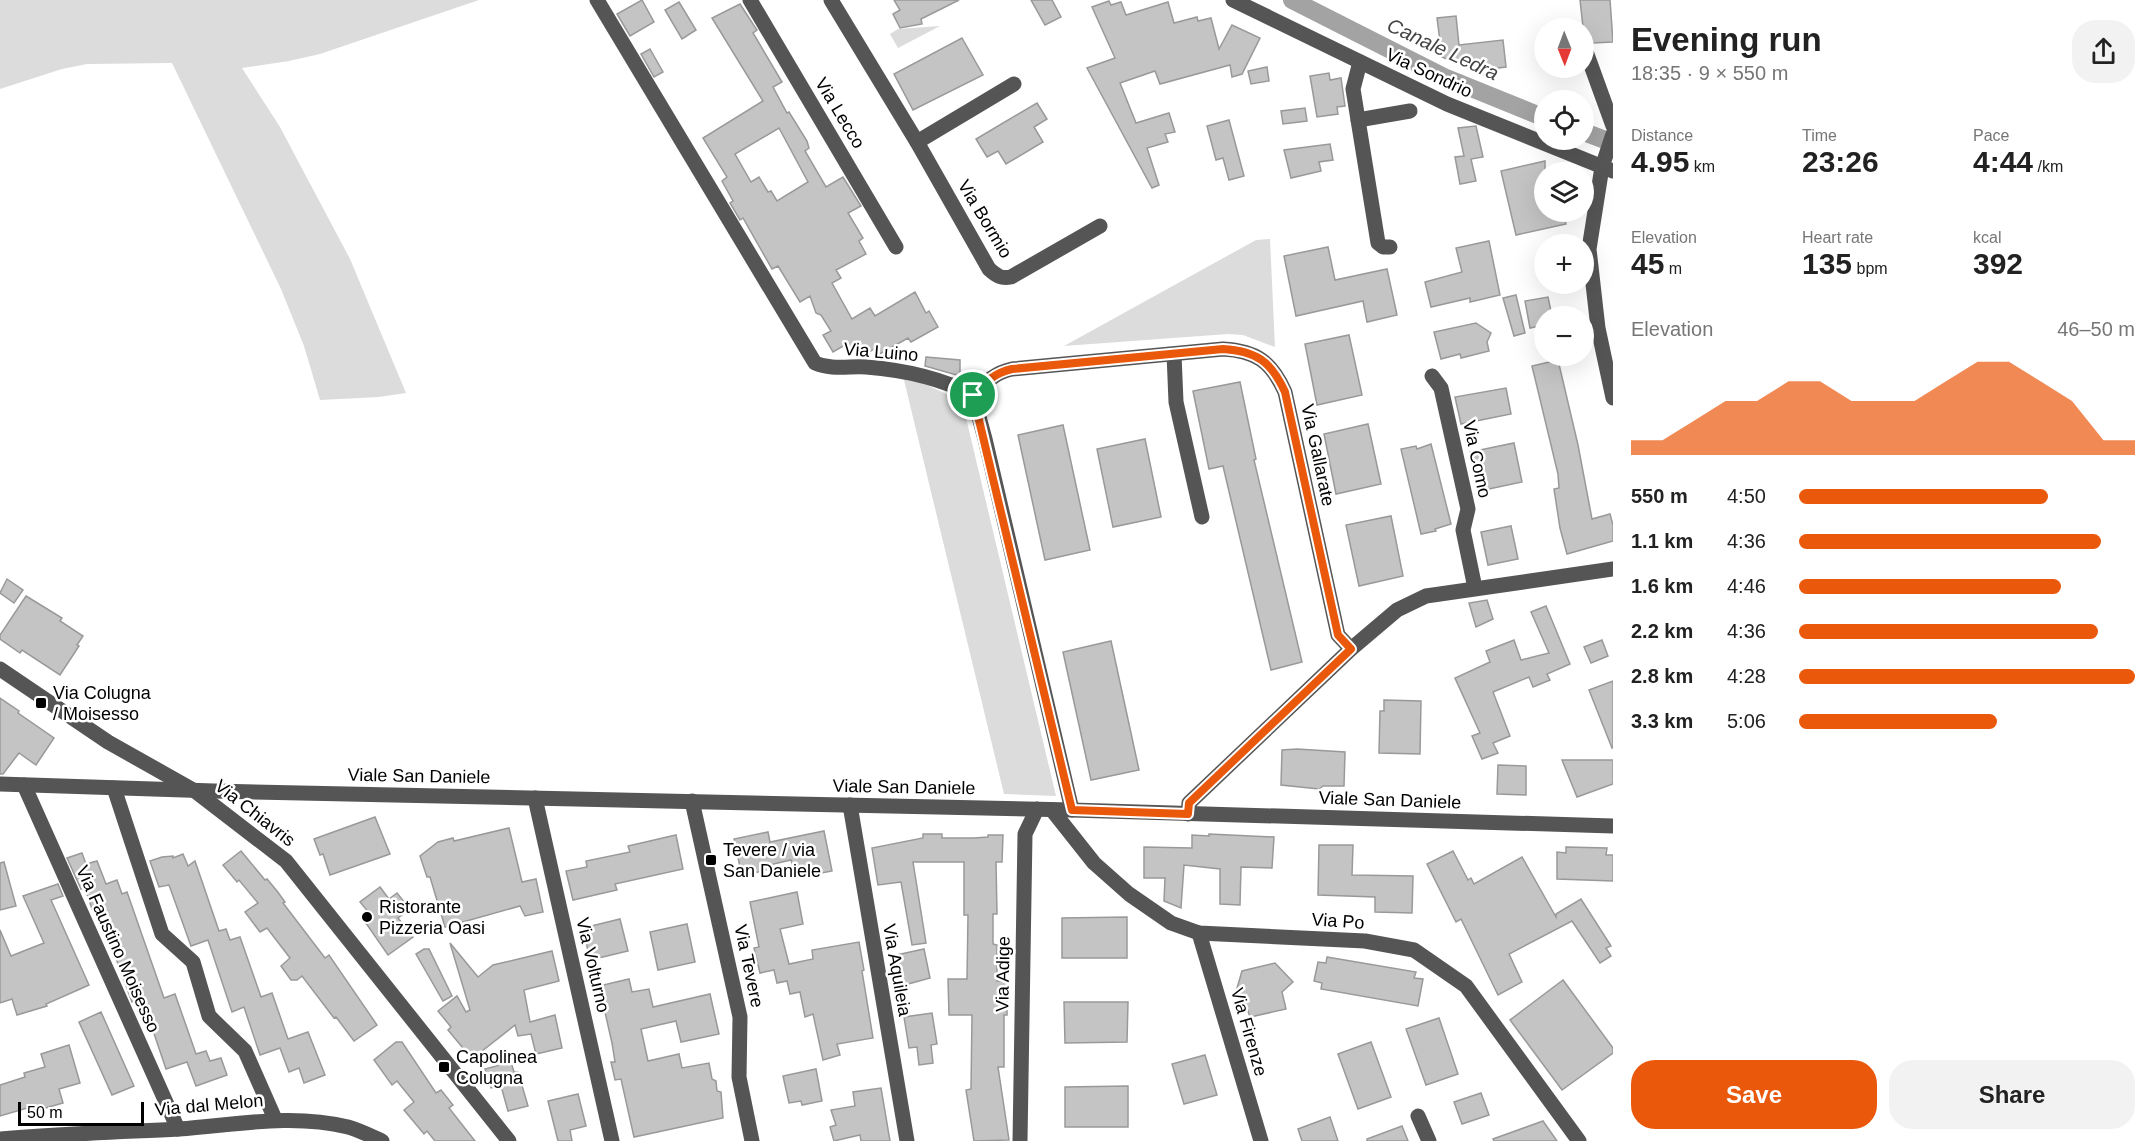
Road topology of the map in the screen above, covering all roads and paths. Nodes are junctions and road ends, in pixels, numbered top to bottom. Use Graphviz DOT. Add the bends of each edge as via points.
graph roads {
  1 [pos="597,0"];
  2 [pos="750,0"];
  3 [pos="831,0"];
  4 [pos="1233,0"];
  5 [pos="1360,62"];
  6 [pos="1594,74"];
  7 [pos="1014,84"];
  8 [pos="1410,111"];
  9 [pos="1358,120"];
  10 [pos="1613,126"];
  11 [pos="1613,134"];
  12 [pos="917,142"];
  13 [pos="1607,165"];
  14 [pos="1100,226"];
  15 [pos="896,247"];
  16 [pos="1390,247"];
  17 [pos="1174,354"];
  18 [pos="1432,376"];
  19 [pos="973,395"];
  20 [pos="1613,398"];
  21 [pos="1202,518"];
  22 [pos="1613,569"];
  23 [pos="1475,588"];
  24 [pos="1351,649"];
  25 [pos="0,669"];
  26 [pos="0,784"];
  27 [pos="24,785"];
  28 [pos="114,788"];
  29 [pos="195,791"];
  30 [pos="535,798"];
  31 [pos="692,801"];
  32 [pos="850,806"];
  33 [pos="1044,810"];
  34 [pos="1072,810"];
  35 [pos="1188,814"];
  36 [pos="1613,826"];
  37 [pos="1199,933"];
  38 [pos="1419,1116"];
  39 [pos="275,1119"];
  40 [pos="178,1129"];
  41 [pos="0,1139"];
  42 [pos="382,1141"];
  43 [pos="509,1141"];
  44 [pos="612,1141"];
  45 [pos="752,1141"];
  46 [pos="907,1141"];
  47 [pos="1020,1141"];
  48 [pos="1261,1141"];
  49 [pos="1429,1141"];
  50 [pos="1579,1141"];
  1 -- 19 [label="street, Via Luino" via="811,358 823,367 866,367 923,374 950,382"];
  2 -- 15 [label="street, Via Lecco"];
  3 -- 12 [label="street, Via Bormio"];
  4 -- 5 [label="street, Via Sondrio"];
  5 -- 9 [label="street" via="1353,89"];
  5 -- 13 [label="street, Via Sondrio" via="1457,109"];
  6 -- 10 [label="street"];
  7 -- 12 [label="street"];
  8 -- 9 [label="street"];
  9 -- 16 [label="street" via="1378,243"];
  11 -- 13 [label="street"];
  12 -- 14 [label="street, Via Bormio" via="996,275 1011,277"];
  13 -- 20 [label="street" via="1589,249 1598,328"];
  17 -- 19 [label="street, Via Gallarate" via="1000,372"];
  17 -- 21 [label="street" via="1176,402"];
  17 -- 24 [label="street, Via Gallarate" via="1243,350 1269,366 1278,377 1285,392 1338,635"];
  18 -- 23 [label="street, Via Como" via="1441,388 1468,509 1463,530"];
  19 -- 34 [label="street"];
  22 -- 23 [label="street"];
  23 -- 24 [label="street" via="1426,596 1397,610"];
  24 -- 35 [label="street" via="1189,803"];
  25 -- 29 [label="street, Via Chiavris" via="108,742"];
  26 -- 27 [label="street"];
  27 -- 28 [label="street"];
  27 -- 40 [label="street, Via Faustino Moisesso"];
  28 -- 29 [label="street"];
  28 -- 39 [label="street" via="162,934 193,962 209,1016 245,1051"];
  29 -- 30 [label="street, Viale San Daniele"];
  29 -- 43 [label="street, Via Chiavris" via="286,861"];
  30 -- 31 [label="street, Viale San Daniele"];
  30 -- 44 [label="street, Via Volturno"];
  31 -- 32 [label="street, Viale San Daniele"];
  31 -- 45 [label="street, Via Tevere" via="740,1017 739,1077"];
  32 -- 33 [label="street, Viale San Daniele"];
  32 -- 46 [label="street, Via Aquileia"];
  33 -- 34 [label="street, Viale San Daniele"];
  33 -- 37 [label="street, Via Po" via="1129,894 1171,923"];
  33 -- 47 [label="street, Via Adige" via="1025,834"];
  34 -- 35 [label="street, Viale San Daniele"];
  35 -- 36 [label="street, Viale San Daniele"];
  37 -- 48 [label="street, Via Firenze"];
  37 -- 50 [label="street, Via Po" via="1365,941 1414,950 1466,986"];
  38 -- 49 [label="street"];
  39 -- 40 [label="street, Via dal Melon"];
  39 -- 42 [label="street, Via dal Melon" via="349,1128"];
  40 -- 41 [label="street, Via dal Melon"];
}
